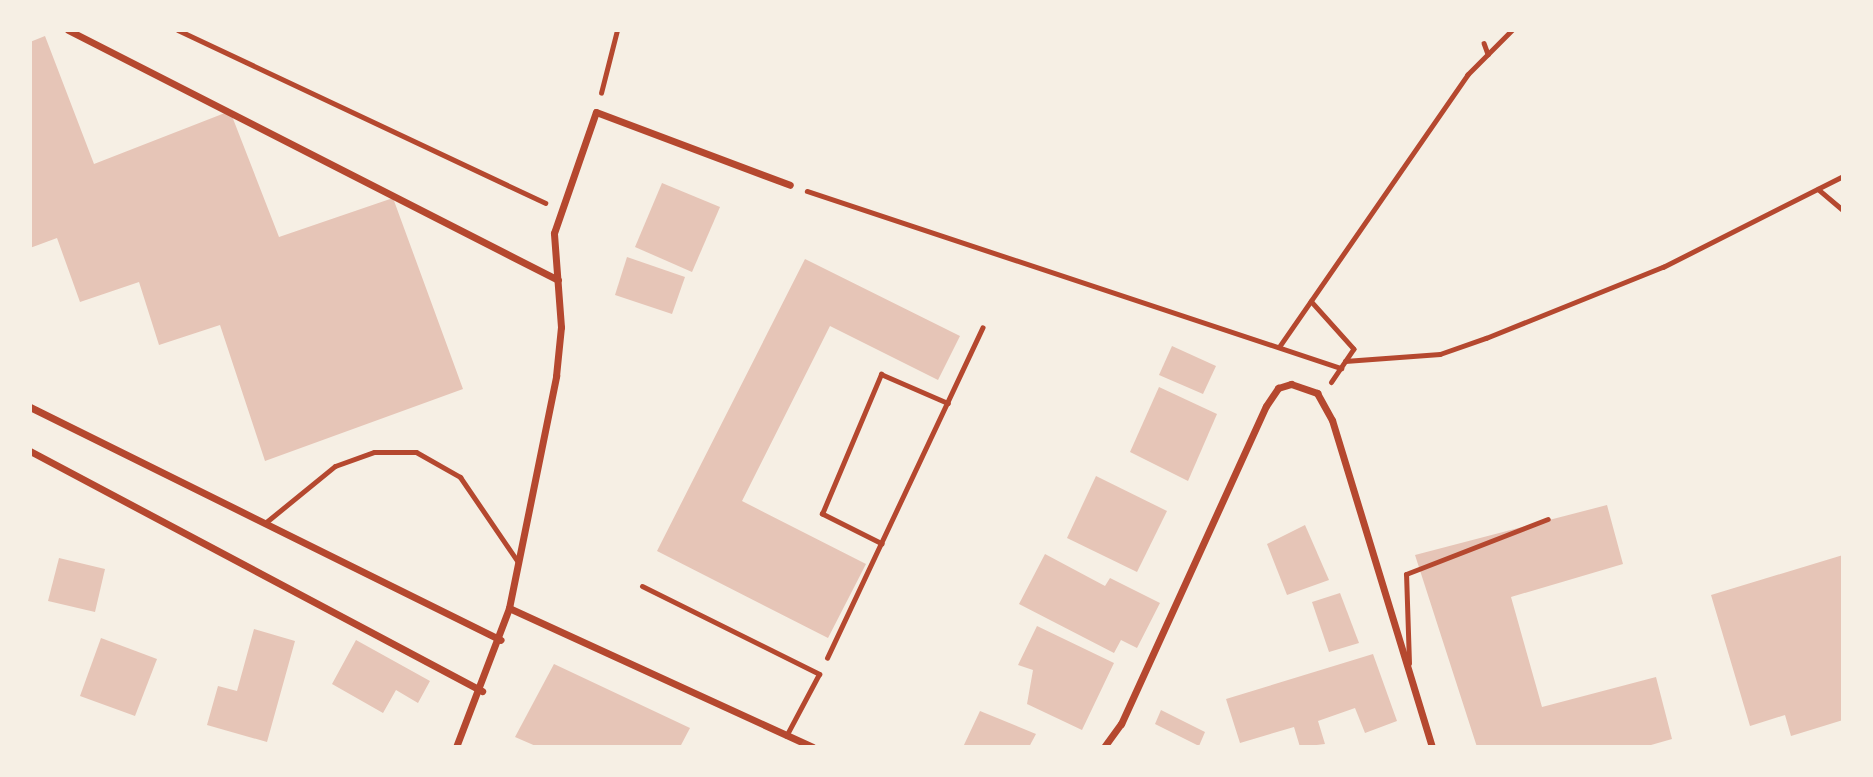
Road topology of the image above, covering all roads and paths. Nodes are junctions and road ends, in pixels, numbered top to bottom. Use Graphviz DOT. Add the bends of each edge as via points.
graph roads {
  1 [pos="68,30"];
  2 [pos="177,30"];
  3 [pos="617,30"];
  4 [pos="1512,30"];
  5 [pos="1484,43"];
  6 [pos="1488,54"];
  7 [pos="596,112"];
  8 [pos="1843,176"];
  9 [pos="790,185"];
  10 [pos="1818,189"];
  11 [pos="559,209"];
  12 [pos="1843,210"];
  13 [pos="558,280"];
  14 [pos="1311,300"];
  15 [pos="982,328"];
  16 [pos="1279,347"];
  17 [pos="1345,361"];
  18 [pos="1341,368"];
  19 [pos="1321,400"];
  20 [pos="948,403"];
  21 [pos="30,407"];
  22 [pos="30,451"];
  23 [pos="1548,519"];
  24 [pos="265,523"];
  25 [pos="882,544"];
  26 [pos="518,562"];
  27 [pos="642,586"];
  28 [pos="509,608"];
  29 [pos="501,640"];
  30 [pos="819,674"];
  31 [pos="1409,676"];
  32 [pos="482,691"];
  33 [pos="786,736"];
  34 [pos="456,747"];
  35 [pos="813,747"];
  36 [pos="1104,747"];
  37 [pos="1432,747"];
  1 -- 13 [label="street" via="237,110"];
  2 -- 11 [label="path"];
  3 -- 7 [label="path"];
  4 -- 6 [label="path"];
  5 -- 6 [label="path"];
  6 -- 14 [label="path"];
  7 -- 9 [label="street"];
  7 -- 11 [label="street"];
  8 -- 10 [label="path"];
  9 -- 16 [label="path"];
  10 -- 12 [label="path"];
  10 -- 17 [label="path" via="1663,267 1486,338 1440,354"];
  11 -- 13 [label="street"];
  13 -- 26 [label="street" via="556,376"];
  14 -- 16 [label="path"];
  14 -- 17 [label="path" via="1354,349"];
  15 -- 20 [label="path"];
  16 -- 18 [label="path"];
  17 -- 18 [label="path"];
  18 -- 19 [label="path"];
  19 -- 31 [label="street"];
  19 -- 36 [label="street" via="1306,386 1278,388 1266,406 1133,700"];
  20 -- 25 [label="path"];
  20 -- 25 [label="path" via="881,374 822,514"];
  21 -- 24 [label="street"];
  22 -- 32 [label="street"];
  23 -- 31 [label="lane" via="1406,574"];
  24 -- 26 [label="lane" via="335,466 374,452 416,452 460,477"];
  24 -- 29 [label="street"];
  25 -- 30 [label="path"];
  26 -- 28 [label="street"];
  27 -- 30 [label="lane"];
  28 -- 29 [label="street"];
  28 -- 33 [label="street"];
  29 -- 32 [label="street"];
  30 -- 33 [label="lane"];
  31 -- 37 [label="street"];
  32 -- 34 [label="street"];
  33 -- 35 [label="street"];
}
